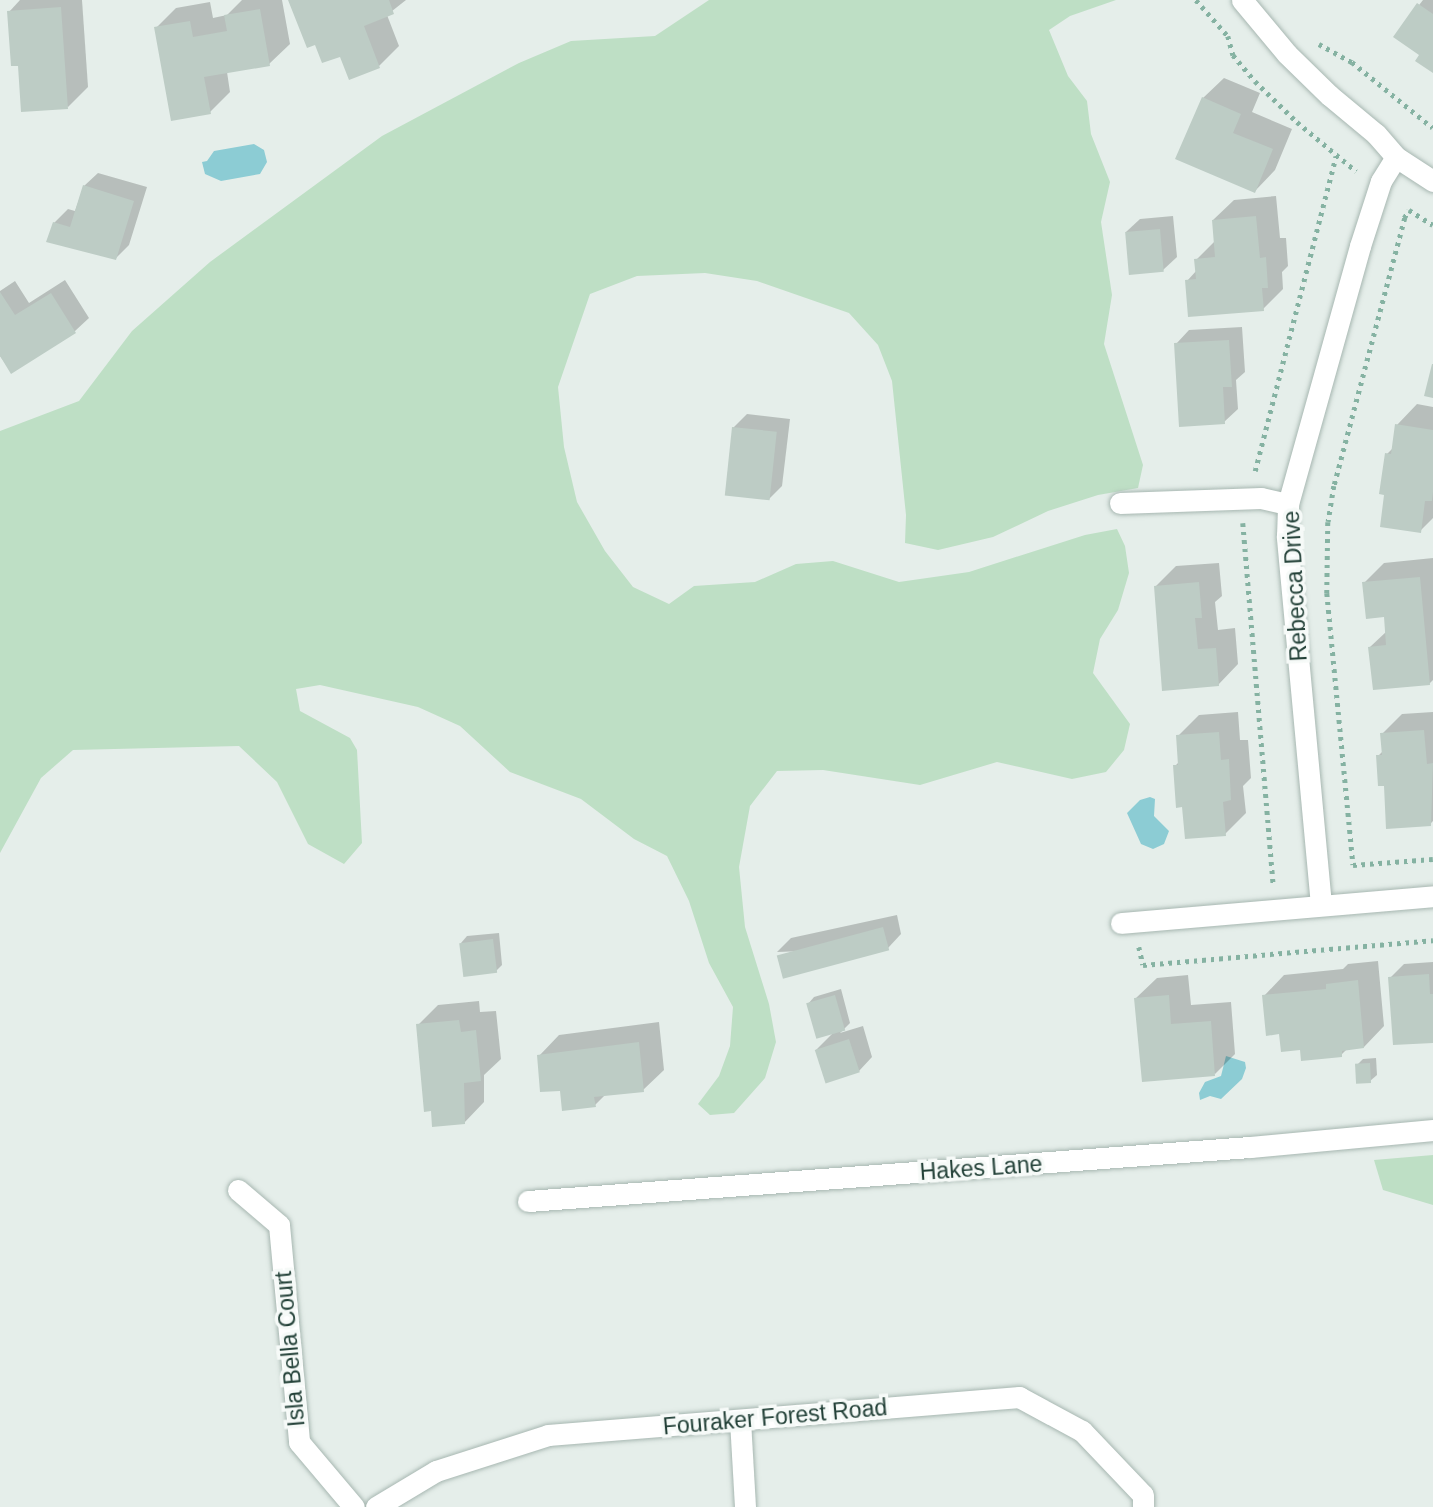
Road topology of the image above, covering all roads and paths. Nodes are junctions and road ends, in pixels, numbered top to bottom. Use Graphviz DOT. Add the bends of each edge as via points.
graph roads {
  1 [pos="1196,0"];
  2 [pos="1242,0"];
  3 [pos="1310,37"];
  4 [pos="1433,128"];
  5 [pos="1396,157"];
  6 [pos="1433,181"];
  7 [pos="1377,194"];
  8 [pos="1405,218"];
  9 [pos="1433,225"];
  10 [pos="1120,503"];
  11 [pos="1288,504"];
  12 [pos="1433,859"];
  13 [pos="1433,896"];
  14 [pos="1321,905"];
  15 [pos="1128,923"];
  16 [pos="1433,940"];
  17 [pos="1433,1130"];
  18 [pos="238,1190"];
  19 [pos="528,1201"];
  20 [pos="740,1420"];
  21 [pos="354,1507"];
  22 [pos="376,1507"];
  23 [pos="745,1507"];
  24 [pos="1143,1507"];
  1 -- 7 [label="path" via="1228,36 1233,55 1255,80"];
  2 -- 5 [label="street" via="1287,54"];
  3 -- 4 [label="path" via="1352,62"];
  5 -- 6 [label="street"];
  5 -- 7 [label="street, Rebecca Drive"];
  7 -- 8 [label="path"];
  7 -- 11 [label="street, Rebecca Drive"];
  8 -- 9 [label="path" via="1409,210"];
  8 -- 12 [label="path" via="1334,486 1328,522 1328,593 1353,865"];
  10 -- 11 [label="street" via="1261,498"];
  11 -- 14 [label="street, Rebecca Drive" via="1287,536"];
  13 -- 14 [label="street"];
  14 -- 15 [label="street"];
  15 -- 16 [label="path" via="1143,965"];
  17 -- 19 [label="street, Hakes Lane"];
  18 -- 21 [label="street, Isla Bella Court" via="279,1225 299,1442"];
  20 -- 22 [label="street, Fouraker Forest Road" via="548,1435 436,1471"];
  20 -- 23 [label="street"];
  20 -- 24 [label="street, Fouraker Forest Road" via="1019,1398 1082,1431 1143,1495"];
}
